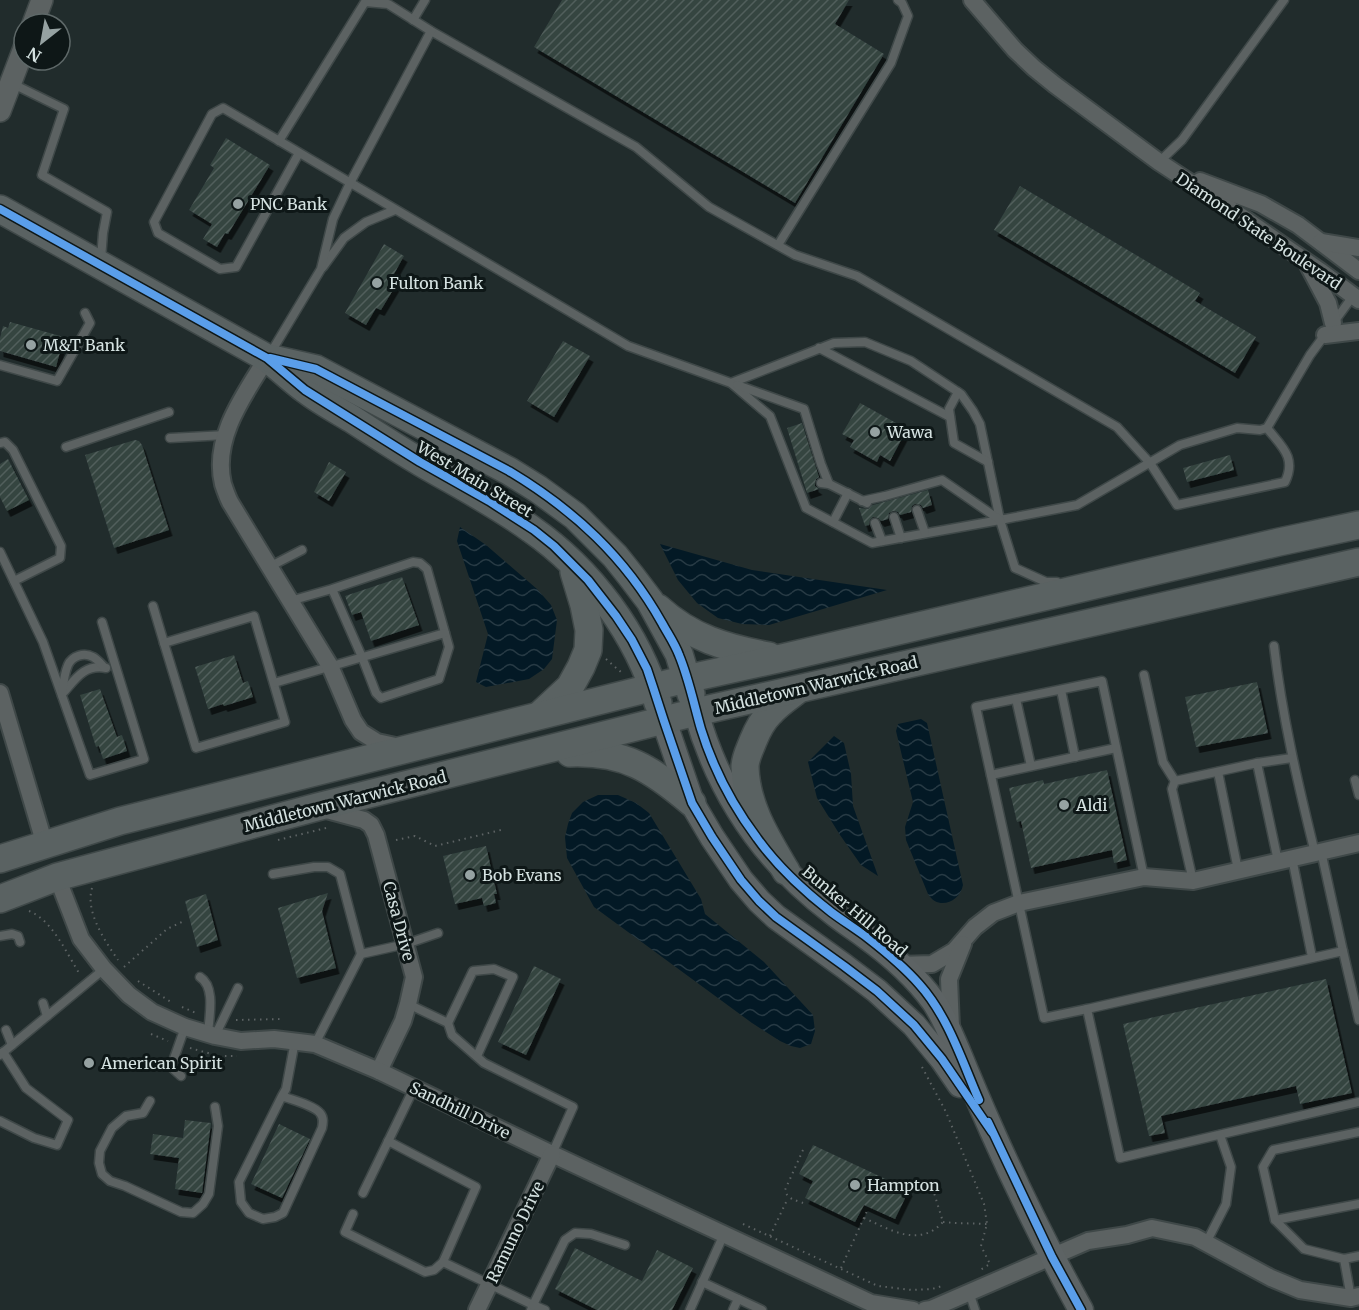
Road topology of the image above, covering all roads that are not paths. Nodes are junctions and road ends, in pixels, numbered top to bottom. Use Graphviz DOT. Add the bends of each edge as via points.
graph roads {
  1 [pos="425,0"];
  2 [pos="898,0"];
  3 [pos="972,0"];
  4 [pos="1284,0"];
  5 [pos="413,20"];
  6 [pos="431,31"];
  7 [pos="14,72"];
  8 [pos="4,98"];
  9 [pos="279,141"];
  10 [pos="299,153"];
  11 [pos="1159,162"];
  12 [pos="350,183"];
  13 [pos="0,209"];
  14 [pos="395,210"];
  15 [pos="1319,242"];
  16 [pos="778,245"];
  17 [pos="1359,248"];
  18 [pos="1306,262"];
  19 [pos="101,265"];
  20 [pos="321,269"];
  21 [pos="1359,271"];
  22 [pos="1357,295"];
  23 [pos="85,313"];
  24 [pos="1329,329"];
  25 [pos="1359,331"];
  26 [pos="819,348"];
  27 [pos="267,358"];
  28 [pos="0,365"];
  29 [pos="731,382"];
  30 [pos="958,392"];
  31 [pos="169,412"];
  32 [pos="950,417"];
  33 [pos="1267,428"];
  34 [pos="226,435"];
  35 [pos="170,438"];
  36 [pos="0,443"];
  37 [pos="66,447"];
  38 [pos="794,447"];
  39 [pos="784,450"];
  40 [pos="988,462"];
  41 [pos="1150,463"];
  42 [pos="848,493"];
  43 [pos="917,510"];
  44 [pos="894,517"];
  45 [pos="1000,520"];
  46 [pos="833,522"];
  47 [pos="875,523"];
  48 [pos="1359,525"];
  49 [pos="925,533"];
  50 [pos="901,538"];
  51 [pos="882,541"];
  52 [pos="302,550"];
  53 [pos="0,552"];
  54 [pos="571,562"];
  55 [pos="1359,562"];
  56 [pos="269,567"];
  57 [pos="14,581"];
  58 [pos="1100,584"];
  59 [pos="332,589"];
  60 [pos="289,601"];
  61 [pos="650,601"];
  62 [pos="153,606"];
  63 [pos="102,622"];
  64 [pos="445,633"];
  65 [pos="164,643"];
  66 [pos="1274,646"];
  67 [pos="362,657"];
  68 [pos="782,658"];
  69 [pos="330,666"];
  70 [pos="104,667"];
  71 [pos="117,673"];
  72 [pos="1144,675"];
  73 [pos="687,678"];
  74 [pos="274,683"];
  75 [pos="653,687"];
  76 [pos="798,690"];
  77 [pos="1061,690"];
  78 [pos="0,693"];
  79 [pos="62,695"];
  80 [pos="1016,699"];
  81 [pos="696,712"];
  82 [pos="540,715"];
  83 [pos="663,721"];
  84 [pos="407,748"];
  85 [pos="1116,748"];
  86 [pos="530,754"];
  87 [pos="1076,757"];
  88 [pos="1292,758"];
  89 [pos="1257,763"];
  90 [pos="1030,766"];
  91 [pos="1218,772"];
  92 [pos="991,775"];
  93 [pos="1354,780"];
  94 [pos="1175,781"];
  95 [pos="1359,795"];
  96 [pos="692,803"];
  97 [pos="324,817"];
  98 [pos="120,821"];
  99 [pos="1359,843"];
  100 [pos="45,844"];
  101 [pos="1318,852"];
  102 [pos="1285,859"];
  103 [pos="0,860"];
  104 [pos="1238,870"];
  105 [pos="786,871"];
  106 [pos="273,874"];
  107 [pos="57,877"];
  108 [pos="1144,877"];
  109 [pos="1193,881"];
  110 [pos="0,897"];
  111 [pos="1018,903"];
  112 [pos="438,933"];
  113 [pos="0,936"];
  114 [pos="966,938"];
  115 [pos="20,942"];
  116 [pos="406,944"];
  117 [pos="1343,951"];
  118 [pos="361,954"];
  119 [pos="1312,957"];
  120 [pos="899,965"];
  121 [pos="104,969"];
  122 [pos="200,977"];
  123 [pos="237,988"];
  124 [pos="43,1003"];
  125 [pos="408,1004"];
  126 [pos="1087,1009"];
  127 [pos="47,1016"];
  128 [pos="1359,1020"];
  129 [pos="448,1023"];
  130 [pos="184,1027"];
  131 [pos="213,1027"];
  132 [pos="6,1030"];
  133 [pos="951,1036"];
  134 [pos="296,1041"];
  135 [pos="315,1044"];
  136 [pos="12,1045"];
  137 [pos="1,1054"];
  138 [pos="477,1056"];
  139 [pos="379,1071"];
  140 [pos="181,1076"];
  141 [pos="414,1088"];
  142 [pos="282,1096"];
  143 [pos="150,1101"];
  144 [pos="1359,1102"];
  145 [pos="215,1107"];
  146 [pos="0,1121"];
  147 [pos="992,1132"];
  148 [pos="1359,1132"];
  149 [pos="1220,1135"];
  150 [pos="388,1141"];
  151 [pos="552,1154"];
  152 [pos="363,1193"];
  153 [pos="1359,1204"];
  154 [pos="353,1214"];
  155 [pos="1275,1220"];
  156 [pos="724,1234"];
  157 [pos="1206,1243"];
  158 [pos="625,1245"];
  159 [pos="1359,1256"];
  160 [pos="1052,1257"];
  161 [pos="1344,1259"];
  162 [pos="443,1262"];
  163 [pos="702,1282"];
  164 [pos="489,1285"];
  165 [pos="969,1292"];
  166 [pos="738,1299"];
  167 [pos="1354,1301"];
  168 [pos="870,1306"];
  169 [pos="532,1307"];
  170 [pos="477,1310"];
  171 [pos="545,1310"];
  172 [pos="690,1310"];
  173 [pos="733,1310"];
  174 [pos="762,1310"];
  175 [pos="913,1310"];
  176 [pos="925,1310"];
  177 [pos="975,1310"];
  178 [pos="1082,1310"];
  1 -- 5 [label="lane"];
  2 -- 16 [label="lane" via="908,16 891,63"];
  3 -- 11 [label="street, Diamond State Boulevard" via="1034,68"];
  4 -- 11 [label="lane" via="1182,140"];
  5 -- 6 [label="lane"];
  5 -- 9 [label="lane" via="388,4 365,2"];
  6 -- 12 [label="lane"];
  6 -- 16 [label="lane" via="636,147 709,207"];
  7 -- 8 [label="street"];
  8 -- 19 [label="lane" via="64,109 42,175 107,212"];
  9 -- 10 [label="lane"];
  9 -- 10 [label="lane" via="223,108 212,114 154,222 158,233 220,269 236,267"];
  10 -- 12 [label="lane"];
  11 -- 15 [label="street, Diamond State Boulevard" via="1261,204"];
  11 -- 18 [label="street, Diamond State Boulevard"];
  12 -- 14 [label="lane"];
  12 -- 20 [label="lane" via="333,219"];
  13 -- 19 [label="main road, West Main Street"];
  14 -- 20 [label="lane" via="366,222 344,238"];
  14 -- 29 [label="lane" via="628,346"];
  15 -- 17 [label="street"];
  15 -- 21 [label="street, Diamond State Boulevard"];
  16 -- 41 [label="lane" via="795,255 857,276 1107,421"];
  18 -- 22 [label="street, Diamond State Boulevard"];
  18 -- 24 [label="street" via="1329,303"];
  19 -- 27 [label="main road, West Main Street"];
  20 -- 27 [label="lane"];
  22 -- 24 [label="lane"];
  23 -- 28 [label="lane" via="90,323 57,381"];
  24 -- 25 [label="street"];
  24 -- 33 [label="lane"];
  26 -- 29 [label="lane"];
  26 -- 30 [label="lane" via="834,343 865,342 911,361"];
  26 -- 32 [label="lane"];
  27 -- 34 [label="street"];
  27 -- 54 [label="main road, West Main Street" via="305,390 527,525"];
  27 -- 61 [label="main road, West Main Street" via="316,369 538,489 596,536"];
  29 -- 39 [label="lane" via="770,416"];
  29 -- 42 [label="lane" via="804,409 825,483"];
  30 -- 32 [label="lane" via="949,409"];
  30 -- 40 [label="lane" via="980,424"];
  31 -- 37 [label="lane"];
  32 -- 40 [label="lane" via="954,442"];
  33 -- 41 [label="lane" via="1237,428 1180,445"];
  33 -- 41 [label="lane" via="1289,457 1285,482 1177,505"];
  34 -- 35 [label="lane"];
  34 -- 56 [label="street" via="223,485"];
  36 -- 57 [label="lane" via="13,450 61,546 60,558"];
  38 -- 39 [label="lane"];
  39 -- 46 [label="lane" via="797,473 806,508"];
  40 -- 45 [label="lane"];
  41 -- 45 [label="lane" via="1077,505"];
  42 -- 45 [label="lane" via="866,503 942,480"];
  42 -- 46 [label="lane"];
  43 -- 49 [label="lane"];
  44 -- 50 [label="lane"];
  45 -- 49 [label="lane"];
  45 -- 58 [label="lane" via="1015,568 1046,582"];
  46 -- 51 [label="lane" via="872,543"];
  47 -- 51 [label="lane"];
  48 -- 58 [label="main road, Middletown Warwick Road"];
  49 -- 50 [label="lane"];
  50 -- 51 [label="lane"];
  52 -- 56 [label="lane"];
  53 -- 57 [label="lane"];
  54 -- 75 [label="main road, West Main Street" via="632,640"];
  54 -- 82 [label="main road" via="589,630 588,650 570,687"];
  55 -- 76 [label="main road, Middletown Warwick Road"];
  56 -- 60 [label="street"];
  57 -- 79 [label="lane" via="43,642"];
  58 -- 68 [label="main road, Middletown Warwick Road"];
  59 -- 60 [label="lane"];
  59 -- 64 [label="lane" via="412,562 420,563 427,569"];
  59 -- 67 [label="lane"];
  60 -- 69 [label="street"];
  61 -- 68 [label="main road" via="704,639"];
  61 -- 73 [label="main road, West Main Street" via="679,654"];
  62 -- 65 [label="lane"];
  63 -- 71 [label="lane"];
  64 -- 67 [label="lane"];
  64 -- 67 [label="lane" via="449,646 439,680 381,698"];
  65 -- 74 [label="lane" via="254,616"];
  65 -- 74 [label="lane" via="196,748 285,722"];
  66 -- 88 [label="lane"];
  67 -- 69 [label="lane"];
  68 -- 73 [label="main road, Middletown Warwick Road"];
  69 -- 74 [label="lane"];
  69 -- 84 [label="street" via="361,732 377,742"];
  70 -- 71 [label="lane"];
  70 -- 79 [label="lane" via="83,672"];
  70 -- 79 [label="lane" via="93,657 73,658"];
  71 -- 79 [label="lane" via="144,759 90,775"];
  72 -- 94 [label="lane" via="1163,762"];
  73 -- 75 [label="main road, Middletown Warwick Road"];
  73 -- 81 [label="main road, Bunker Hill Road"];
  75 -- 82 [label="main road, Middletown Warwick Road"];
  75 -- 83 [label="main road, West Main Street"];
  76 -- 81 [label="main road, Middletown Warwick Road"];
  76 -- 105 [label="main road" via="762,723 745,767 753,808"];
  77 -- 80 [label="lane"];
  77 -- 85 [label="lane" via="1101,681"];
  77 -- 87 [label="lane"];
  78 -- 100 [label="street"];
  80 -- 90 [label="lane"];
  80 -- 92 [label="lane" via="976,707"];
  81 -- 83 [label="main road, Middletown Warwick Road"];
  81 -- 105 [label="main road, Bunker Hill Road" via="717,769 741,815"];
  82 -- 84 [label="main road, Middletown Warwick Road"];
  83 -- 86 [label="main road, Middletown Warwick Road"];
  83 -- 96 [label="main road, Bunker Hill Road"];
  84 -- 98 [label="main road, Middletown Warwick Road"];
  85 -- 87 [label="lane"];
  85 -- 108 [label="lane"];
  86 -- 96 [label="main road" via="584,752 627,760 660,777"];
  86 -- 97 [label="main road, Middletown Warwick Road"];
  87 -- 90 [label="lane"];
  88 -- 89 [label="lane"];
  88 -- 101 [label="lane"];
  89 -- 91 [label="lane"];
  89 -- 102 [label="lane"];
  90 -- 92 [label="lane"];
  91 -- 94 [label="lane"];
  91 -- 104 [label="lane"];
  92 -- 111 [label="lane"];
  93 -- 95 [label="lane"];
  94 -- 109 [label="lane" via="1172,789"];
  96 -- 147 [label="main road, Bunker Hill Road" via="741,880 759,901 914,1024"];
  97 -- 107 [label="main road, Middletown Warwick Road"];
  97 -- 116 [label="street, Casa Drive" via="364,820 371,825"];
  98 -- 100 [label="main road, Middletown Warwick Road"];
  98 -- 107 [label="main road" via="69,853 59,862"];
  99 -- 101 [label="street"];
  100 -- 103 [label="main road, Middletown Warwick Road"];
  100 -- 110 [label="main road" via="39,864"];
  101 -- 102 [label="street"];
  101 -- 117 [label="lane"];
  102 -- 104 [label="street"];
  102 -- 119 [label="lane"];
  104 -- 109 [label="street"];
  105 -- 120 [label="main road, Bunker Hill Road"];
  106 -- 118 [label="lane" via="328,867 340,874"];
  107 -- 110 [label="main road, Middletown Warwick Road"];
  107 -- 121 [label="street, Sandhill Drive" via="81,939"];
  108 -- 109 [label="street"];
  108 -- 111 [label="street"];
  111 -- 114 [label="street" via="993,913"];
  111 -- 126 [label="lane" via="1044,1018"];
  112 -- 116 [label="lane"];
  113 -- 115 [label="lane" via="12,934"];
  114 -- 120 [label="street" via="954,951 932,964"];
  114 -- 133 [label="street" via="949,979"];
  116 -- 118 [label="lane"];
  116 -- 125 [label="street, Casa Drive" via="414,977"];
  117 -- 119 [label="lane"];
  117 -- 128 [label="lane"];
  118 -- 135 [label="lane"];
  119 -- 126 [label="lane"];
  120 -- 133 [label="main road, Bunker Hill Road" via="935,1004"];
  121 -- 127 [label="lane"];
  121 -- 130 [label="street, Sandhill Drive" via="136,1001"];
  122 -- 131 [label="lane" via="210,992"];
  123 -- 131 [label="lane"];
  124 -- 127 [label="lane"];
  125 -- 129 [label="lane"];
  125 -- 139 [label="street, Casa Drive"];
  126 -- 149 [label="lane" via="1119,1158"];
  127 -- 136 [label="lane"];
  129 -- 138 [label="lane" via="452,1035"];
  129 -- 138 [label="lane" via="473,971 494,969 513,977"];
  130 -- 131 [label="street, Sandhill Drive"];
  130 -- 140 [label="lane" via="171,1067"];
  131 -- 134 [label="street, Sandhill Drive" via="241,1041"];
  132 -- 136 [label="lane"];
  133 -- 147 [label="main road, Bunker Hill Road"];
  134 -- 135 [label="street, Sandhill Drive"];
  134 -- 142 [label="lane"];
  135 -- 139 [label="street, Sandhill Drive"];
  136 -- 137 [label="lane"];
  137 -- 146 [label="lane" via="26,1088 68,1120 57,1146"];
  138 -- 151 [label="lane" via="573,1107"];
  139 -- 141 [label="street, Sandhill Drive"];
  141 -- 150 [label="lane"];
  141 -- 151 [label="street, Sandhill Drive"];
  142 -- 142 [label="lane" via="239,1182 241,1202 249,1213 263,1219 283,1213 322,1128 320,1113"];
  143 -- 145 [label="lane" via="143,1113 126,1116 112,1128 100,1151 102,1174 181,1212 193,1213 209,1194 218,1126"];
  144 -- 149 [label="lane"];
  147 -- 160 [label="main road, Bunker Hill Road"];
  148 -- 155 [label="lane" via="1273,1150 1263,1167"];
  149 -- 157 [label="lane" via="1231,1167 1226,1203"];
  150 -- 152 [label="lane"];
  150 -- 162 [label="lane" via="476,1187"];
  151 -- 156 [label="street, Sandhill Drive"];
  151 -- 164 [label="street, Ramuno Drive"];
  153 -- 155 [label="lane"];
  154 -- 162 [label="lane" via="345,1232 425,1272"];
  155 -- 161 [label="lane" via="1304,1249"];
  156 -- 163 [label="lane"];
  156 -- 168 [label="street, Sandhill Drive"];
  157 -- 160 [label="street" via="1152,1228 1088,1241"];
  157 -- 167 [label="street" via="1300,1290"];
  158 -- 169 [label="lane" via="575,1233 565,1240"];
  159 -- 161 [label="lane"];
  160 -- 165 [label="street"];
  160 -- 178 [label="main road, Bunker Hill Road"];
  161 -- 167 [label="lane"];
  162 -- 164 [label="lane"];
  163 -- 166 [label="lane"];
  163 -- 172 [label="lane"];
  164 -- 169 [label="lane"];
  164 -- 170 [label="street, Ramuno Drive"];
  165 -- 176 [label="street"];
  165 -- 177 [label="lane"];
  166 -- 173 [label="lane"];
  166 -- 174 [label="lane"];
  168 -- 175 [label="street, Sandhill Drive"];
  169 -- 171 [label="lane"];
}
